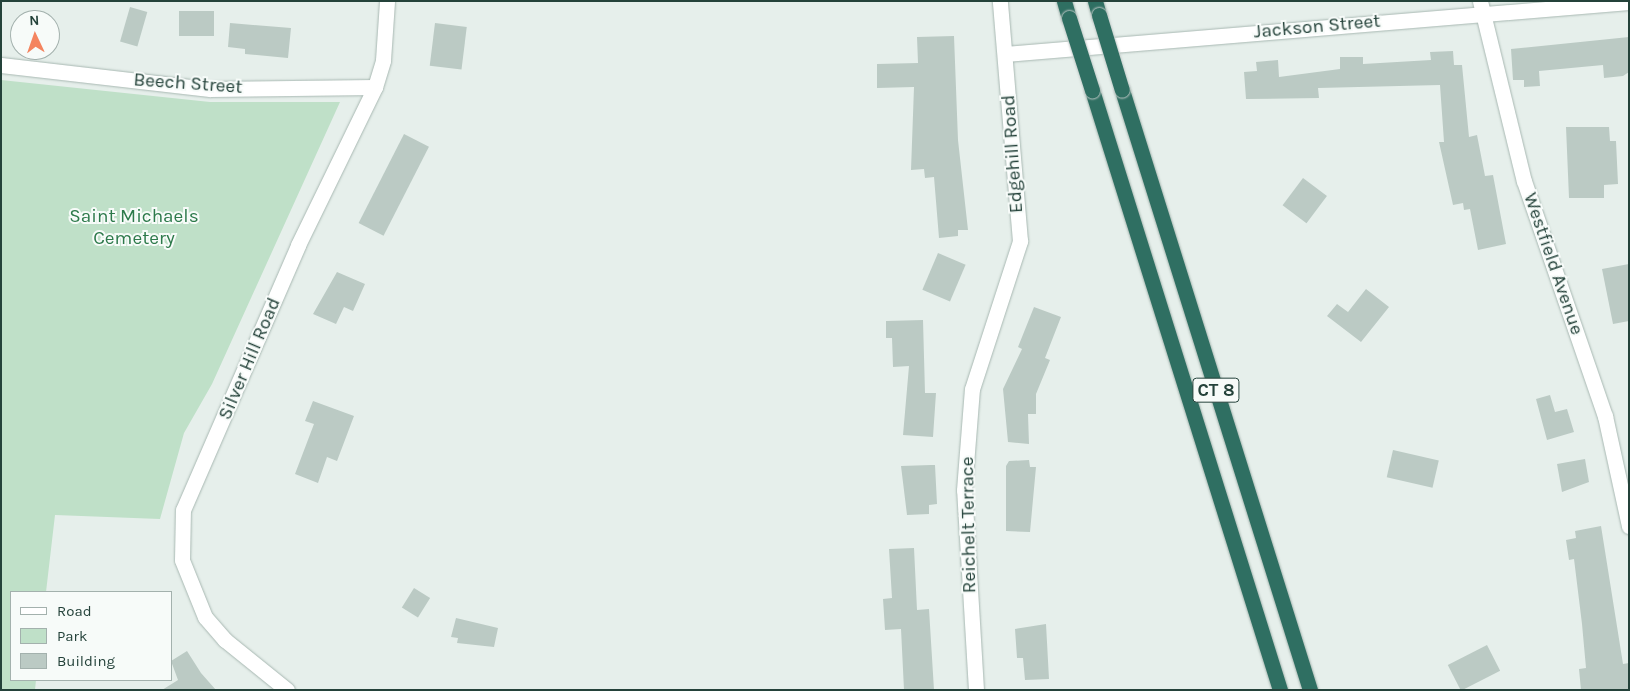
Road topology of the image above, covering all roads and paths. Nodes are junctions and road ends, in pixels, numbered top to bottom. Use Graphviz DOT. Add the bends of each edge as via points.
graph roads {
  1 [pos="387,1"];
  2 [pos="1000,1"];
  3 [pos="1064,1"];
  4 [pos="1629,2"];
  5 [pos="1481,7"];
  6 [pos="1097,8"];
  7 [pos="1006,54"];
  8 [pos="1,65"];
  9 [pos="375,87"];
  10 [pos="996,303"];
  11 [pos="1629,526"];
  12 [pos="287,690"];
  13 [pos="976,690"];
  14 [pos="1280,690"];
  15 [pos="1310,690"];
  1 -- 9 [label="street, Silver Hill Road" via="383,60"];
  2 -- 7 [label="street, Edgehill Road"];
  3 -- 14 [label="highway, CT 8, bridge"];
  4 -- 5 [label="street, Jackson Street"];
  5 -- 7 [label="street, Jackson Street"];
  5 -- 11 [label="street, Westfield Avenue" via="1524,181 1605,416"];
  6 -- 15 [label="highway, CT 8, bridge"];
  7 -- 10 [label="street, Edgehill Road" via="1020,241"];
  8 -- 9 [label="street, Beech Street" via="210,89"];
  9 -- 12 [label="street, Silver Hill Road" via="298,245 183,510 182,560 205,617 224,640"];
  10 -- 13 [label="street, Reichelt Terrace" via="972,388 964,490"];
}
